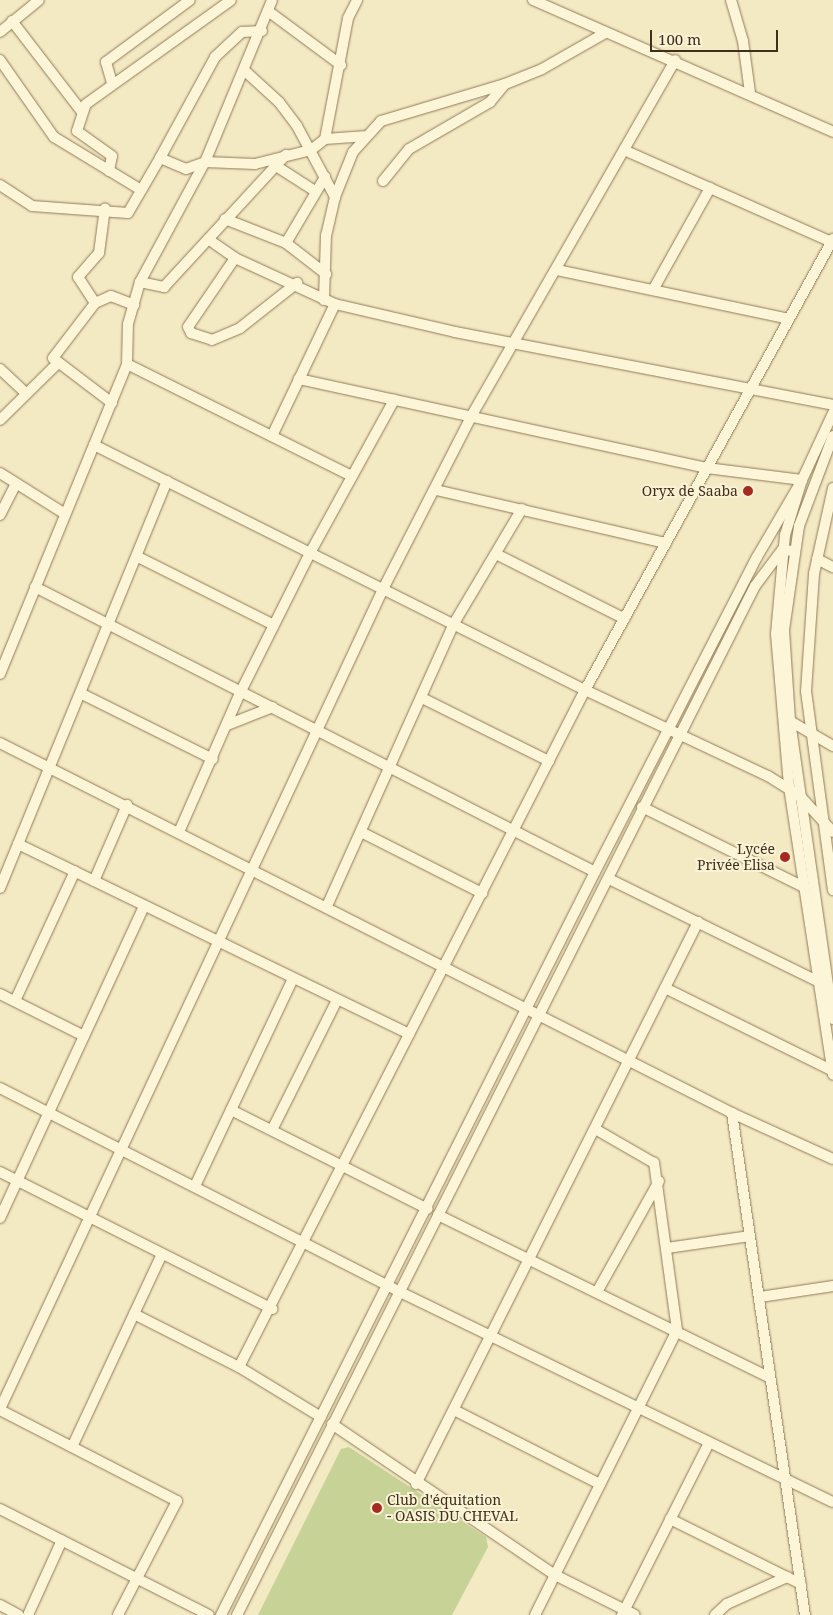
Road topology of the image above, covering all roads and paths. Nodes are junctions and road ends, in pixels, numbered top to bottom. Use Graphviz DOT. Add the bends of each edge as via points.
graph roads {
  1 [pos="39,0"];
  2 [pos="190,0"];
  3 [pos="231,0"];
  4 [pos="357,0"];
  5 [pos="533,0"];
  6 [pos="731,0"];
  7 [pos="269,4"];
  8 [pos="12,21"];
  9 [pos="262,31"];
  10 [pos="0,32"];
  11 [pos="605,33"];
  12 [pos="0,60"];
  13 [pos="675,60"];
  14 [pos="341,65"];
  15 [pos="245,71"];
  16 [pos="112,83"];
  17 [pos="505,84"];
  18 [pos="750,93"];
  19 [pos="82,112"];
  20 [pos="833,132"];
  21 [pos="364,136"];
  22 [pos="324,139"];
  23 [pos="311,150"];
  24 [pos="624,150"];
  25 [pos="286,155"];
  26 [pos="160,158"];
  27 [pos="206,162"];
  28 [pos="276,166"];
  29 [pos="109,171"];
  30 [pos="325,177"];
  31 [pos="383,181"];
  32 [pos="0,185"];
  33 [pos="710,188"];
  34 [pos="141,190"];
  35 [pos="315,191"];
  36 [pos="335,197"];
  37 [pos="105,208"];
  38 [pos="225,219"];
  39 [pos="208,239"];
  40 [pos="832,241"];
  41 [pos="286,242"];
  42 [pos="235,258"];
  43 [pos="557,270"];
  44 [pos="326,274"];
  45 [pos="140,282"];
  46 [pos="297,283"];
  47 [pos="653,290"];
  48 [pos="324,300"];
  49 [pos="95,303"];
  50 [pos="335,304"];
  51 [pos="134,305"];
  52 [pos="789,319"];
  53 [pos="516,344"];
  54 [pos="57,364"];
  55 [pos="126,364"];
  56 [pos="0,369"];
  57 [pos="299,379"];
  58 [pos="750,392"];
  59 [pos="26,393"];
  60 [pos="394,400"];
  61 [pos="112,403"];
  62 [pos="833,405"];
  63 [pos="833,413"];
  64 [pos="472,415"];
  65 [pos="0,420"];
  66 [pos="272,436"];
  67 [pos="833,436"];
  68 [pos="94,445"];
  69 [pos="707,468"];
  70 [pos="0,473"];
  71 [pos="352,476"];
  72 [pos="802,480"];
  73 [pos="167,481"];
  74 [pos="16,484"];
  75 [pos="833,488"];
  76 [pos="436,490"];
  77 [pos="522,510"];
  78 [pos="0,514"];
  79 [pos="66,514"];
  80 [pos="666,543"];
  81 [pos="782,550"];
  82 [pos="794,550"];
  83 [pos="310,553"];
  84 [pos="496,554"];
  85 [pos="138,557"];
  86 [pos="817,559"];
  87 [pos="833,567"];
  88 [pos="35,587"];
  89 [pos="383,589"];
  90 [pos="625,618"];
  91 [pos="453,624"];
  92 [pos="274,625"];
  93 [pos="111,626"];
  94 [pos="1,669"];
  95 [pos="585,690"];
  96 [pos="241,691"];
  97 [pos="82,694"];
  98 [pos="422,698"];
  99 [pos="273,707"];
  100 [pos="790,721"];
  101 [pos="227,725"];
  102 [pos="316,729"];
  103 [pos="670,729"];
  104 [pos="682,734"];
  105 [pos="812,736"];
  106 [pos="0,743"];
  107 [pos="833,746"];
  108 [pos="213,759"];
  109 [pos="549,760"];
  110 [pos="390,766"];
  111 [pos="50,767"];
  112 [pos="789,787"];
  113 [pos="799,795"];
  114 [pos="126,805"];
  115 [pos="642,807"];
  116 [pos="823,822"];
  117 [pos="514,829"];
  118 [pos="179,832"];
  119 [pos="361,832"];
  120 [pos="833,832"];
  121 [pos="18,844"];
  122 [pos="252,869"];
  123 [pos="74,872"];
  124 [pos="595,872"];
  125 [pos="609,879"];
  126 [pos="94,881"];
  127 [pos="804,887"];
  128 [pos="0,888"];
  129 [pos="833,890"];
  130 [pos="482,893"];
  131 [pos="144,906"];
  132 [pos="327,906"];
  133 [pos="698,922"];
  134 [pos="219,942"];
  135 [pos="445,964"];
  136 [pos="293,979"];
  137 [pos="820,982"];
  138 [pos="665,988"];
  139 [pos="0,994"];
  140 [pos="337,1000"];
  141 [pos="15,1001"];
  142 [pos="528,1008"];
  143 [pos="539,1014"];
  144 [pos="833,1019"];
  145 [pos="410,1034"];
  146 [pos="84,1036"];
  147 [pos="630,1059"];
  148 [pos="833,1073"];
  149 [pos="0,1088"];
  150 [pos="231,1110"];
  151 [pos="49,1112"];
  152 [pos="732,1113"];
  153 [pos="594,1129"];
  154 [pos="272,1130"];
  155 [pos="122,1149"];
  156 [pos="833,1159"];
  157 [pos="344,1165"];
  158 [pos="0,1172"];
  159 [pos="17,1181"];
  160 [pos="659,1181"];
  161 [pos="195,1186"];
  162 [pos="428,1209"];
  163 [pos="438,1215"];
  164 [pos="0,1218"];
  165 [pos="90,1218"];
  166 [pos="750,1236"];
  167 [pos="306,1241"];
  168 [pos="667,1248"];
  169 [pos="162,1254"];
  170 [pos="530,1258"];
  171 [pos="833,1286"];
  172 [pos="390,1287"];
  173 [pos="400,1292"];
  174 [pos="597,1292"];
  175 [pos="760,1297"];
  176 [pos="272,1309"];
  177 [pos="134,1314"];
  178 [pos="676,1330"];
  179 [pos="489,1336"];
  180 [pos="239,1367"];
  181 [pos="768,1376"];
  182 [pos="639,1406"];
  183 [pos="0,1410"];
  184 [pos="454,1410"];
  185 [pos="320,1417"];
  186 [pos="332,1424"];
  187 [pos="709,1443"];
  188 [pos="72,1447"];
  189 [pos="784,1479"];
  190 [pos="416,1484"];
  191 [pos="600,1484"];
  192 [pos="833,1502"];
  193 [pos="0,1509"];
  194 [pos="670,1520"];
  195 [pos="62,1540"];
  196 [pos="555,1575"];
  197 [pos="140,1576"];
  198 [pos="786,1577"];
  199 [pos="801,1584"];
  200 [pos="0,1605"];
  201 [pos="623,1614"];
  202 [pos="19,1615"];
  203 [pos="28,1615"];
  204 [pos="118,1615"];
  205 [pos="209,1615"];
  206 [pos="221,1615"];
  207 [pos="237,1615"];
  208 [pos="535,1615"];
  209 [pos="635,1615"];
  210 [pos="715,1615"];
  211 [pos="805,1615"];
  1 -- 8 [label="street"];
  2 -- 16 [label="street" via="106,62"];
  3 -- 16 [label="street"];
  4 -- 14 [label="street" via="348,18"];
  5 -- 11 [label="street"];
  6 -- 18 [label="street" via="743,41"];
  7 -- 9 [label="street"];
  7 -- 14 [label="street"];
  8 -- 10 [label="street"];
  8 -- 19 [label="street"];
  9 -- 15 [label="street"];
  9 -- 26 [label="street" via="242,32 215,57"];
  11 -- 13 [label="street"];
  11 -- 17 [label="street" via="549,65"];
  12 -- 29 [label="street" via="54,137"];
  13 -- 18 [label="street"];
  13 -- 24 [label="street"];
  14 -- 22 [label="street"];
  15 -- 23 [label="street" via="280,102"];
  15 -- 27 [label="street"];
  16 -- 19 [label="street"];
  17 -- 21 [label="street" via="392,114"];
  17 -- 31 [label="street" via="490,102 409,148"];
  18 -- 20 [label="street"];
  19 -- 29 [label="street" via="77,131 112,156"];
  21 -- 22 [label="street"];
  21 -- 36 [label="street"];
  22 -- 23 [label="street"];
  23 -- 25 [label="street"];
  23 -- 30 [label="street"];
  24 -- 33 [label="street"];
  24 -- 43 [label="street"];
  25 -- 27 [label="street" via="255,164"];
  25 -- 28 [label="street"];
  26 -- 27 [label="street" via="186,169"];
  26 -- 34 [label="street"];
  27 -- 45 [label="street"];
  28 -- 35 [label="street"];
  28 -- 38 [label="street" via="248,201"];
  29 -- 34 [label="street"];
  30 -- 35 [label="street"];
  30 -- 36 [label="street"];
  32 -- 37 [label="street" via="32,206"];
  33 -- 40 [label="street"];
  33 -- 47 [label="street"];
  34 -- 37 [label="street" via="131,212"];
  35 -- 41 [label="street"];
  36 -- 44 [label="street" via="326,235"];
  37 -- 49 [label="street" via="99,253 78,277"];
  38 -- 39 [label="street"];
  38 -- 41 [label="street"];
  39 -- 42 [label="street"];
  39 -- 45 [label="street" via="164,287"];
  40 -- 52 [label="street"];
  41 -- 44 [label="street"];
  42 -- 46 [label="street"];
  42 -- 46 [label="street" via="188,327 190,333 212,340 240,328"];
  43 -- 47 [label="street"];
  43 -- 53 [label="street"];
  44 -- 48 [label="street"];
  45 -- 51 [label="street"];
  46 -- 48 [label="street"];
  47 -- 52 [label="street"];
  48 -- 50 [label="street"];
  49 -- 51 [label="street" via="112,296"];
  49 -- 54 [label="street" via="54,355"];
  50 -- 53 [label="street"];
  50 -- 57 [label="street"];
  51 -- 55 [label="street" via="128,324"];
  52 -- 58 [label="street"];
  53 -- 58 [label="street"];
  53 -- 64 [label="street"];
  54 -- 59 [label="street"];
  54 -- 61 [label="street"];
  55 -- 61 [label="street"];
  55 -- 66 [label="street"];
  56 -- 59 [label="street"];
  57 -- 60 [label="street"];
  57 -- 66 [label="street"];
  58 -- 62 [label="street"];
  58 -- 69 [label="street"];
  59 -- 65 [label="street"];
  60 -- 64 [label="street"];
  60 -- 71 [label="street"];
  61 -- 68 [label="street"];
  63 -- 72 [label="street"];
  64 -- 69 [label="street"];
  64 -- 76 [label="street"];
  66 -- 71 [label="street"];
  67 -- 82 [label="street" via="810,490"];
  68 -- 73 [label="street"];
  68 -- 79 [label="street"];
  69 -- 72 [label="street"];
  69 -- 80 [label="street"];
  70 -- 74 [label="street"];
  71 -- 83 [label="street"];
  72 -- 81 [label="street"];
  72 -- 103 [label="street" via="757,557"];
  73 -- 83 [label="street"];
  73 -- 85 [label="street"];
  74 -- 78 [label="street"];
  74 -- 79 [label="street"];
  75 -- 86 [label="street"];
  76 -- 77 [label="street"];
  76 -- 89 [label="street"];
  77 -- 80 [label="street"];
  77 -- 84 [label="street"];
  79 -- 88 [label="street"];
  80 -- 90 [label="street"];
  81 -- 82 [label="street"];
  81 -- 104 [label="street" via="755,586"];
  81 -- 112 [label="street" via="776,676"];
  82 -- 100 [label="street" via="784,630"];
  83 -- 89 [label="street"];
  83 -- 92 [label="street"];
  84 -- 90 [label="street"];
  84 -- 91 [label="street"];
  85 -- 92 [label="street"];
  85 -- 93 [label="street"];
  86 -- 87 [label="street"];
  86 -- 105 [label="street" via="806,691"];
  88 -- 93 [label="street"];
  88 -- 94 [label="street"];
  89 -- 91 [label="street"];
  89 -- 102 [label="street"];
  90 -- 95 [label="street"];
  91 -- 95 [label="street"];
  91 -- 98 [label="street"];
  92 -- 96 [label="street"];
  93 -- 96 [label="street"];
  93 -- 97 [label="street"];
  95 -- 103 [label="street"];
  95 -- 109 [label="street"];
  96 -- 99 [label="street"];
  96 -- 101 [label="street"];
  97 -- 108 [label="street"];
  97 -- 111 [label="street"];
  98 -- 109 [label="street"];
  98 -- 110 [label="street"];
  99 -- 101 [label="street"];
  99 -- 102 [label="street"];
  100 -- 105 [label="street"];
  100 -- 113 [label="street"];
  101 -- 108 [label="street"];
  102 -- 110 [label="street"];
  102 -- 122 [label="street"];
  103 -- 104 [label="street"];
  103 -- 124 [label="street"];
  104 -- 112 [label="street"];
  104 -- 115 [label="street"];
  105 -- 107 [label="street"];
  105 -- 116 [label="street"];
  106 -- 111 [label="street"];
  108 -- 118 [label="street"];
  109 -- 117 [label="street"];
  110 -- 117 [label="street"];
  110 -- 119 [label="street"];
  111 -- 114 [label="street"];
  111 -- 121 [label="street"];
  112 -- 113 [label="street"];
  112 -- 127 [label="street"];
  113 -- 116 [label="street"];
  113 -- 144 [label="street"];
  114 -- 118 [label="street"];
  114 -- 126 [label="street"];
  115 -- 125 [label="street"];
  115 -- 127 [label="street"];
  116 -- 120 [label="street"];
  116 -- 129 [label="street"];
  117 -- 124 [label="street"];
  117 -- 130 [label="street"];
  118 -- 122 [label="street"];
  119 -- 130 [label="street"];
  119 -- 132 [label="street"];
  121 -- 123 [label="street"];
  121 -- 128 [label="street"];
  122 -- 132 [label="street"];
  122 -- 134 [label="street"];
  123 -- 126 [label="street"];
  123 -- 141 [label="street"];
  124 -- 142 [label="street"];
  125 -- 133 [label="street"];
  125 -- 143 [label="street"];
  126 -- 131 [label="street"];
  127 -- 137 [label="street"];
  130 -- 135 [label="street"];
  131 -- 134 [label="street"];
  131 -- 146 [label="street"];
  132 -- 135 [label="street"];
  133 -- 137 [label="street"];
  133 -- 138 [label="street"];
  134 -- 136 [label="street"];
  134 -- 155 [label="street"];
  135 -- 142 [label="street"];
  135 -- 145 [label="street"];
  136 -- 140 [label="street"];
  136 -- 150 [label="street"];
  137 -- 148 [label="street"];
  138 -- 147 [label="street"];
  138 -- 148 [label="street"];
  139 -- 141 [label="street"];
  140 -- 145 [label="street"];
  140 -- 154 [label="street"];
  141 -- 146 [label="street"];
  142 -- 143 [label="street"];
  142 -- 162 [label="street"];
  143 -- 147 [label="street"];
  143 -- 163 [label="street"];
  145 -- 157 [label="street"];
  146 -- 151 [label="street"];
  147 -- 152 [label="street"];
  147 -- 153 [label="street"];
  149 -- 151 [label="street"];
  150 -- 154 [label="street"];
  150 -- 161 [label="street"];
  151 -- 155 [label="street"];
  151 -- 159 [label="street"];
  152 -- 156 [label="street"];
  152 -- 166 [label="street"];
  153 -- 160 [label="street" via="652,1160"];
  153 -- 170 [label="street"];
  154 -- 157 [label="street"];
  155 -- 161 [label="street"];
  155 -- 165 [label="street"];
  157 -- 162 [label="street"];
  157 -- 167 [label="street"];
  158 -- 159 [label="street"];
  159 -- 164 [label="street"];
  159 -- 165 [label="street"];
  160 -- 168 [label="street"];
  160 -- 174 [label="street"];
  161 -- 167 [label="street"];
  162 -- 172 [label="street"];
  163 -- 170 [label="street"];
  163 -- 173 [label="street"];
  165 -- 169 [label="street"];
  165 -- 183 [label="street"];
  166 -- 168 [label="street"];
  166 -- 175 [label="street"];
  167 -- 172 [label="street"];
  167 -- 176 [label="street"];
  168 -- 178 [label="street"];
  169 -- 176 [label="street"];
  169 -- 177 [label="street"];
  170 -- 174 [label="street"];
  170 -- 179 [label="street"];
  171 -- 175 [label="street"];
  172 -- 173 [label="street"];
  172 -- 185 [label="street"];
  173 -- 179 [label="street"];
  173 -- 186 [label="street"];
  174 -- 178 [label="street"];
  175 -- 181 [label="street"];
  176 -- 180 [label="street"];
  177 -- 180 [label="street"];
  177 -- 188 [label="street"];
  178 -- 181 [label="street"];
  178 -- 182 [label="street"];
  179 -- 182 [label="street"];
  179 -- 184 [label="street"];
  180 -- 185 [label="street"];
  181 -- 189 [label="street"];
  182 -- 187 [label="street"];
  182 -- 191 [label="street"];
  183 -- 188 [label="street"];
  184 -- 190 [label="street"];
  184 -- 191 [label="street"];
  185 -- 206 [label="street"];
  186 -- 190 [label="street"];
  186 -- 207 [label="street"];
  187 -- 189 [label="street"];
  187 -- 194 [label="street"];
  188 -- 197 [label="street" via="177,1501"];
  189 -- 192 [label="street"];
  189 -- 199 [label="street"];
  190 -- 196 [label="street"];
  191 -- 196 [label="street"];
  193 -- 195 [label="street"];
  194 -- 198 [label="street"];
  194 -- 201 [label="street"];
  195 -- 197 [label="street"];
  195 -- 203 [label="street"];
  196 -- 201 [label="street"];
  196 -- 208 [label="street"];
  197 -- 204 [label="street"];
  197 -- 205 [label="street"];
  198 -- 199 [label="street"];
  198 -- 210 [label="street" via="727,1604"];
  199 -- 211 [label="street"];
  200 -- 202 [label="street"];
  201 -- 209 [label="street"];
}
